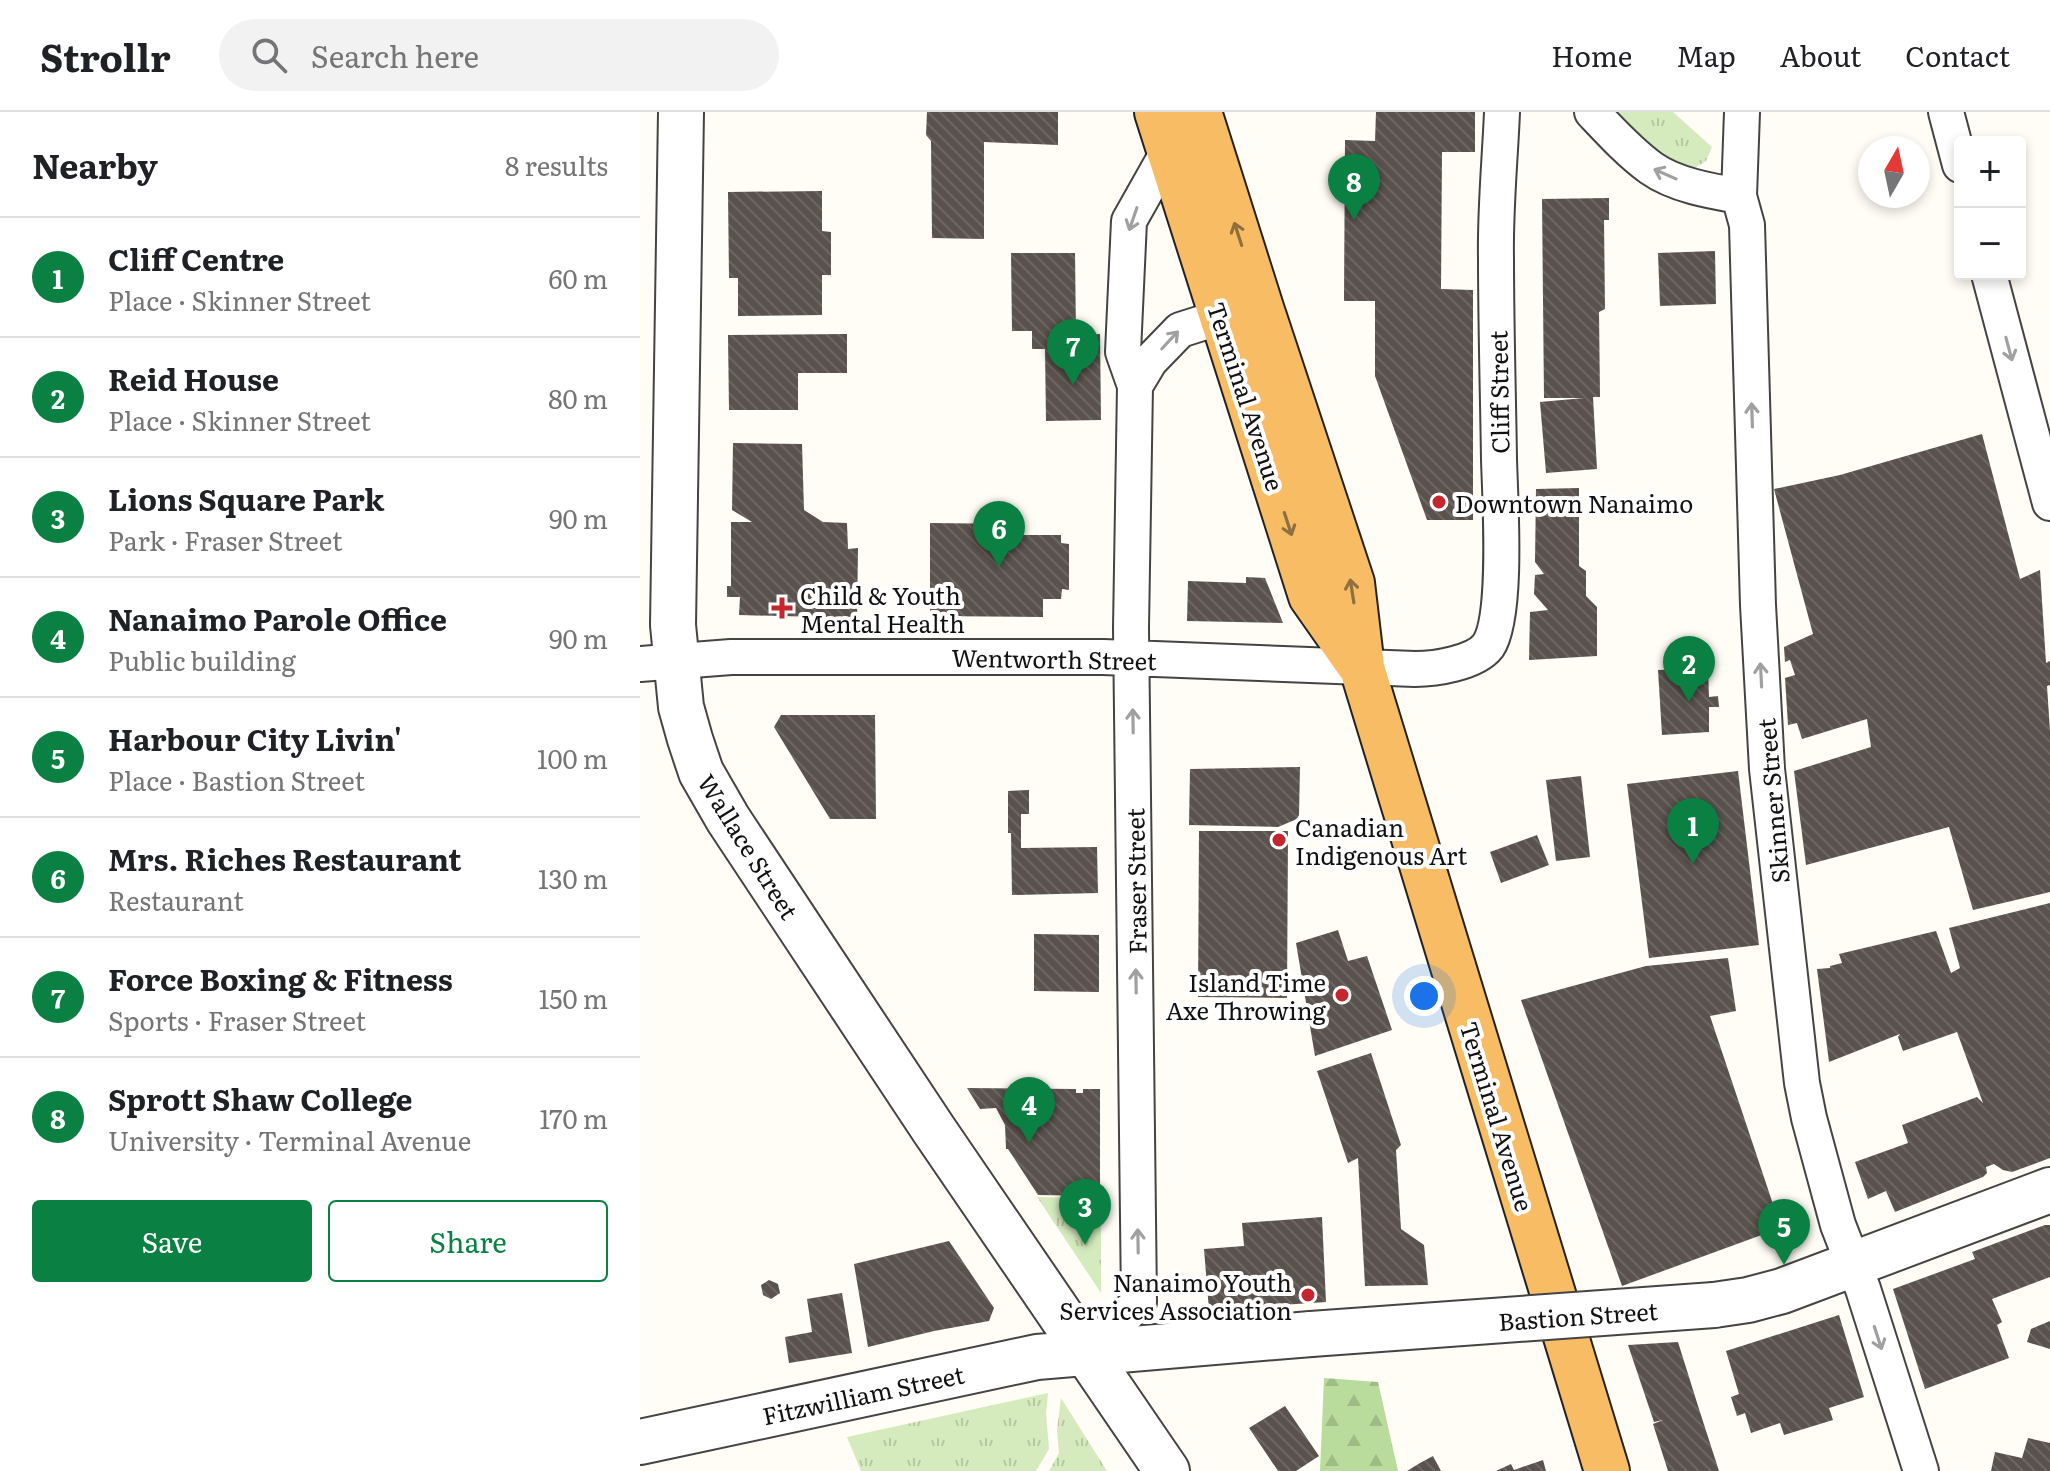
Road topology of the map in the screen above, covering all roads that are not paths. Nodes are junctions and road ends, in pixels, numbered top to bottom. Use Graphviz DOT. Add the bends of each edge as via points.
graph roads {
  1 [pos="681,112"];
  2 [pos="1199,112"];
  3 [pos="1502,112"];
  4 [pos="1592,112"];
  5 [pos="1742,112"];
  6 [pos="1946,112"];
  7 [pos="1163,131"];
  8 [pos="1954,142"];
  9 [pos="1739,196"];
  10 [pos="1991,280"];
  11 [pos="1221,317"];
  12 [pos="1135,386"];
  13 [pos="2050,503"];
  14 [pos="1133,657"];
  15 [pos="1467,660"];
  16 [pos="658,663"];
  17 [pos="1362,668"];
  18 [pos="2050,1190"];
  19 [pos="1853,1264"];
  20 [pos="1087,1353"];
  21 [pos="640,1442"];
  22 [pos="1167,1471"];
  23 [pos="1607,1471"];
  24 [pos="1921,1471"];
  1 -- 16 [label="street, Wallace Street" via="673,625"];
  17 -- 2 [label="highway, Terminal Avenue, one-way" via="1352,583"];
  3 -- 15 [label="street, Cliff Street" via="1496,254 1499,607 1486,648"];
  9 -- 4 [label="street, one-way" via="1694,187 1652,169"];
  5 -- 9 [label="street, Skinner Street"];
  6 -- 8 [label="street"];
  7 -- 11 [label="highway, Terminal Avenue"];
  7 -- 12 [label="street, Fraser Street, one-way" via="1129,221 1123,352"];
  19 -- 9 [label="street, Skinner Street, one-way" via="1809,1118 1789,976 1767,769 1747,225"];
  10 -- 13 [label="street, one-way"];
  12 -- 11 [label="street, one-way" via="1180,330"];
  11 -- 17 [label="highway, Terminal Avenue, one-way" via="1311,596"];
  12 -- 14 [label="street, Fraser Street"];
  14 -- 16 [label="street, Wentworth Street" via="731,657"];
  14 -- 17 [label="street, Wentworth Street"];
  20 -- 14 [label="street, Fraser Street, one-way" via="1139,1302"];
  15 -- 17 [label="street, Wentworth Street" via="1427,669"];
  16 -- 20 [label="street, Wallace Street" via="681,707 714,796"];
  17 -- 23 [label="highway, Terminal Avenue"];
  18 -- 19 [label="street, Bastion Street"];
  19 -- 20 [label="street, Bastion Street, bridge" via="1782,1291 1714,1305"];
  19 -- 24 [label="street, Skinner Street, one-way"];
  20 -- 21 [label="street, Fitzwilliam Street" via="1037,1357"];
  20 -- 22 [label="street, Wallace Street"];
}
